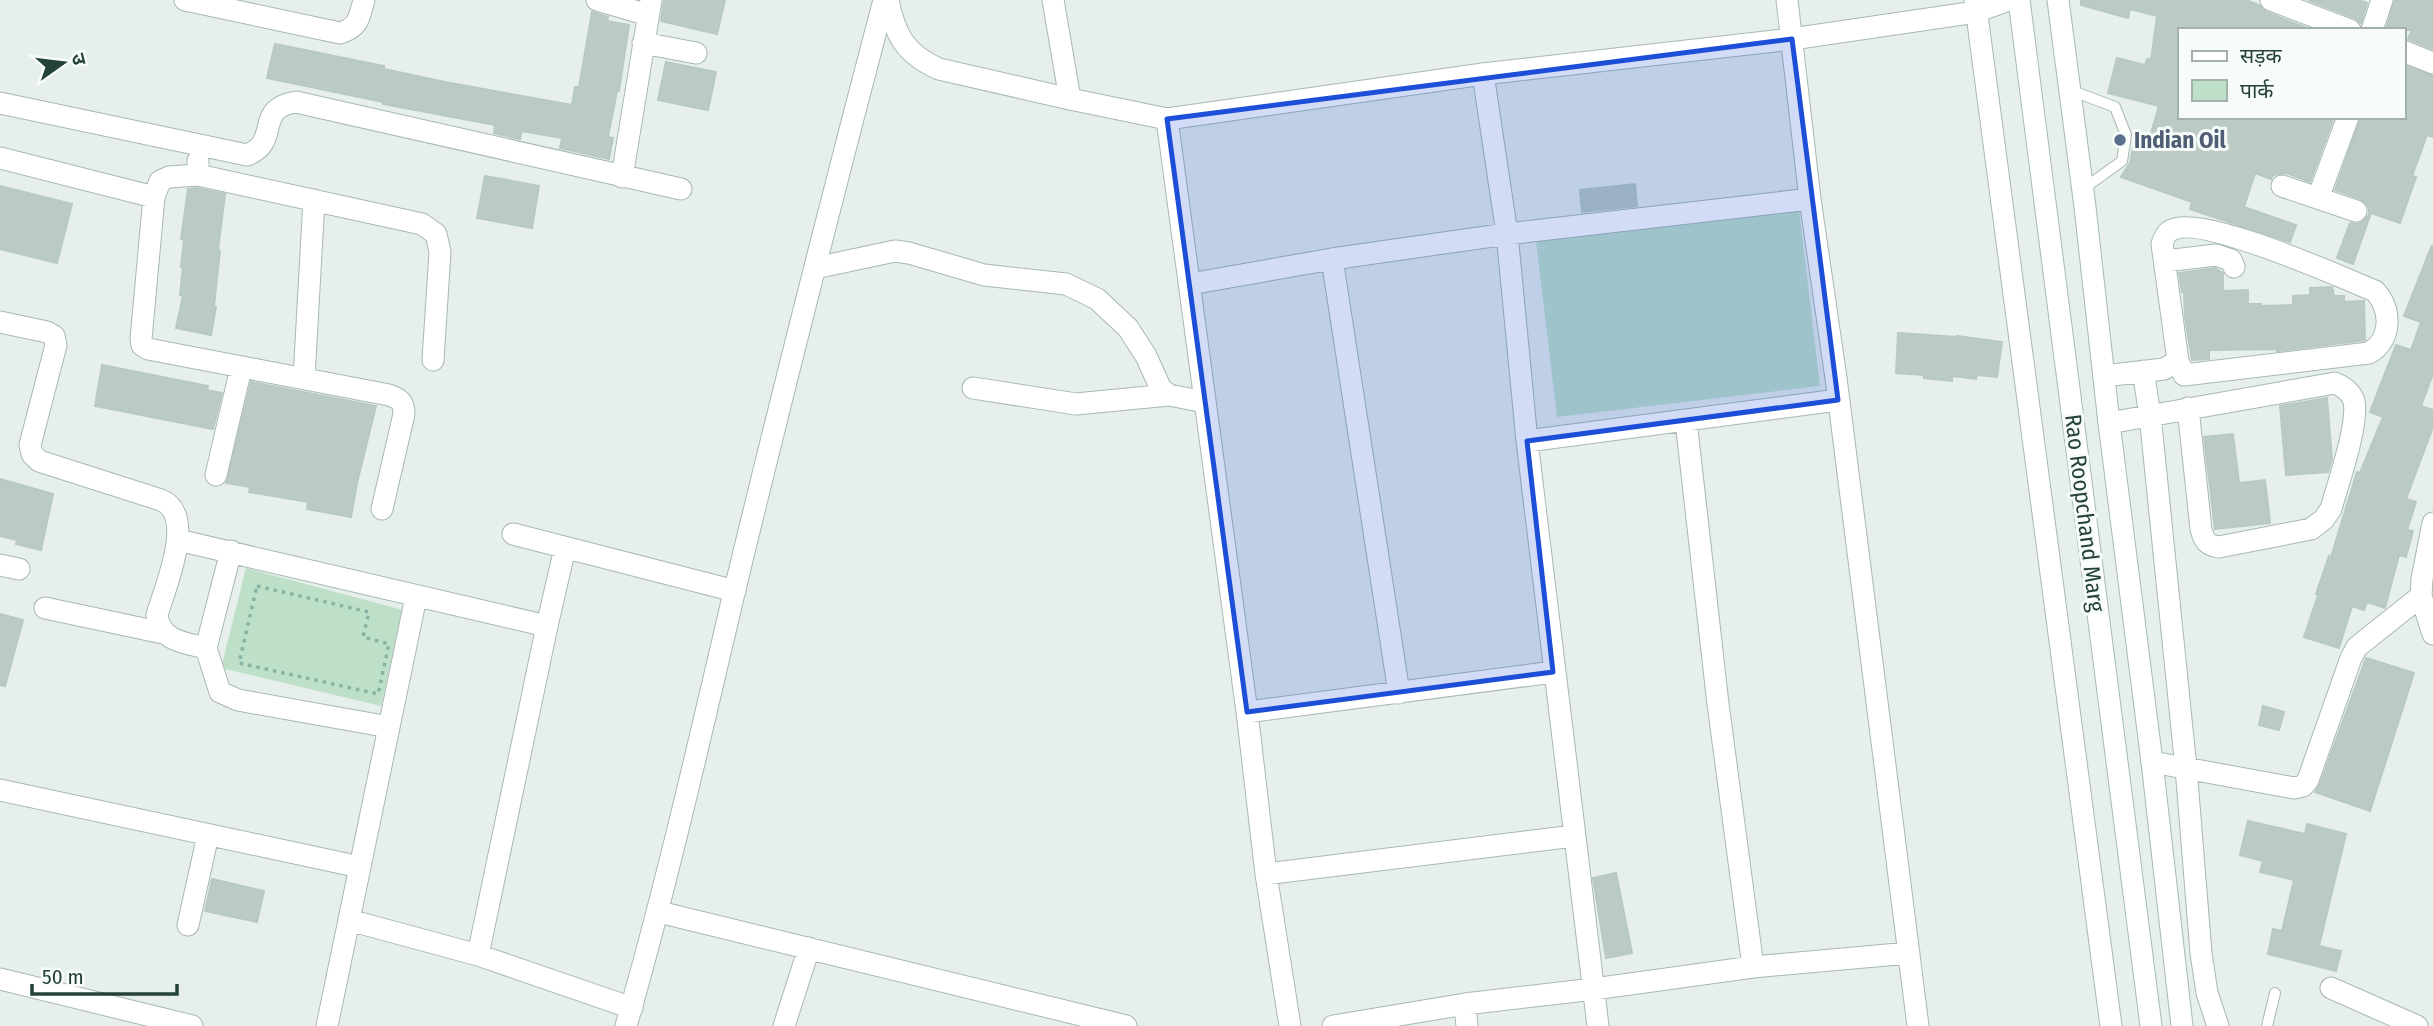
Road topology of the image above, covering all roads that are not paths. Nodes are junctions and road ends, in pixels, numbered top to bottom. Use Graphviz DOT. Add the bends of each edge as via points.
graph roads {
  1 [pos="185,0"];
  2 [pos="364,0"];
  3 [pos="597,0"];
  4 [pos="886,0"];
  5 [pos="1053,0"];
  6 [pos="1787,0"];
  7 [pos="2009,0"];
  8 [pos="2019,0"];
  9 [pos="2058,0"];
  10 [pos="2271,0"];
  11 [pos="2382,0"];
  12 [pos="217,3"];
  13 [pos="1976,6"];
  14 [pos="650,8"];
  15 [pos="2318,24"];
  16 [pos="2339,28"];
  17 [pos="2373,28"];
  18 [pos="1792,39"];
  19 [pos="643,43"];
  20 [pos="2405,52"];
  21 [pos="696,53"];
  22 [pos="2433,64"];
  23 [pos="1483,74"];
  24 [pos="2070,90"];
  25 [pos="1070,99"];
  26 [pos="0,103"];
  27 [pos="1167,119"];
  28 [pos="2347,119"];
  29 [pos="199,145"];
  30 [pos="257,151"];
  31 [pos="0,158"];
  32 [pos="198,175"];
  33 [pos="622,177"];
  34 [pos="2282,186"];
  35 [pos="261,189"];
  36 [pos="681,189"];
  37 [pos="2083,189"];
  38 [pos="154,197"];
  39 [pos="2318,198"];
  40 [pos="1810,199"];
  41 [pos="314,200"];
  42 [pos="2356,211"];
  43 [pos="1507,234"];
  44 [pos="1332,259"];
  45 [pos="2165,261"];
  46 [pos="2234,267"];
  47 [pos="815,268"];
  48 [pos="1190,284"];
  49 [pos="0,322"];
  50 [pos="433,360"];
  51 [pos="2178,361"];
  52 [pos="241,368"];
  53 [pos="2143,371"];
  54 [pos="2104,376"];
  55 [pos="304,378"];
  56 [pos="973,388"];
  57 [pos="1169,396"];
  58 [pos="1838,400"];
  59 [pos="1205,402"];
  60 [pos="2188,408"];
  61 [pos="2150,415"];
  62 [pos="1686,421"];
  63 [pos="2109,423"];
  64 [pos="1527,441"];
  65 [pos="216,475"];
  66 [pos="382,509"];
  67 [pos="2433,523"];
  68 [pos="513,534"];
  69 [pos="178,540"];
  70 [pos="565,548"];
  71 [pos="231,551"];
  72 [pos="735,591"];
  73 [pos="2421,596"];
  74 [pos="416,597"];
  75 [pos="46,608"];
  76 [pos="547,626"];
  77 [pos="163,633"];
  78 [pos="2433,634"];
  79 [pos="206,648"];
  80 [pos="1553,672"];
  81 [pos="1399,693"];
  82 [pos="1247,712"];
  83 [pos="389,727"];
  84 [pos="2152,762"];
  85 [pos="2186,768"];
  86 [pos="0,790"];
  87 [pos="208,835"];
  88 [pos="1574,836"];
  89 [pos="360,867"];
  90 [pos="1266,874"];
  91 [pos="659,912"];
  92 [pos="349,920"];
  93 [pos="188,925"];
  94 [pos="809,948"];
  95 [pos="1909,953"];
  96 [pos="478,955"];
  97 [pos="1753,967"];
  98 [pos="0,979"];
  99 [pos="2331,988"];
  100 [pos="1594,989"];
  101 [pos="2275,993"];
  102 [pos="1465,1004"];
  103 [pos="629,1017"];
  104 [pos="192,1026"];
  105 [pos="327,1026"];
  106 [pos="784,1026"];
  107 [pos="1126,1026"];
  108 [pos="1290,1026"];
  109 [pos="1333,1026"];
  110 [pos="1467,1026"];
  111 [pos="1598,1026"];
  112 [pos="1918,1026"];
  113 [pos="2111,1026"];
  114 [pos="2151,1026"];
  115 [pos="2182,1026"];
  116 [pos="2218,1026"];
  117 [pos="2267,1026"];
  118 [pos="2417,1026"];
  1 -- 12 [label="street"];
  2 -- 12 [label="street" via="358,21 340,33"];
  3 -- 14 [label="street"];
  4 -- 25 [label="street" via="898,35 920,60 939,69"];
  4 -- 47 [label="street"];
  5 -- 25 [label="street"];
  6 -- 18 [label="street"];
  7 -- 13 [label="street"];
  8 -- 114 [label="street, Rao Roopchand Marg"];
  9 -- 24 [label="street, Rao Roopchand Marg"];
  10 -- 15 [label="street"];
  11 -- 17 [label="street"];
  13 -- 18 [label="street"];
  13 -- 113 [label="street"];
  14 -- 19 [label="street"];
  15 -- 16 [label="street"];
  18 -- 23 [label="street"];
  18 -- 40 [label="street"];
  19 -- 21 [label="street"];
  19 -- 33 [label="street"];
  20 -- 22 [label="street"];
  23 -- 27 [label="street"];
  23 -- 43 [label="street"];
  24 -- 37 [label="street, Rao Roopchand Marg"];
  24 -- 37 [label="lane" via="2115,107 2126,135 2122,161"];
  25 -- 27 [label="street"];
  26 -- 29 [label="street"];
  27 -- 48 [label="street"];
  28 -- 39 [label="street"];
  29 -- 30 [label="street" via="247,155"];
  29 -- 32 [label="street"];
  30 -- 33 [label="street" via="272,113 282,104 296,102"];
  30 -- 35 [label="street" via="264,179"];
  31 -- 38 [label="street"];
  32 -- 35 [label="street"];
  32 -- 38 [label="street" via="160,181"];
  33 -- 36 [label="street"];
  34 -- 39 [label="street"];
  35 -- 41 [label="street"];
  37 -- 54 [label="street, Rao Roopchand Marg"];
  38 -- 52 [label="street" via="142,345"];
  39 -- 42 [label="street"];
  40 -- 43 [label="street"];
  40 -- 58 [label="street"];
  41 -- 50 [label="street" via="422,223 436,234 440,252"];
  41 -- 55 [label="street"];
  43 -- 44 [label="street"];
  43 -- 64 [label="street"];
  44 -- 48 [label="street"];
  44 -- 81 [label="street"];
  45 -- 46 [label="street" via="2216,256 2231,260"];
  45 -- 51 [label="street"];
  45 -- 51 [label="street" via="2162,244 2171,230 2182,227 2220,233 2297,258 2375,291 2386,313 2385,338 2369,353 2184,375"];
  47 -- 57 [label="street" via="895,251 984,275 1066,284 1097,299 1128,328"];
  47 -- 72 [label="street"];
  48 -- 59 [label="street"];
  49 -- 69 [label="street" via="47,332 56,345 30,445 32,454 38,461 170,504 179,525"];
  51 -- 53 [label="street" via="2164,369"];
  52 -- 55 [label="street"];
  52 -- 65 [label="street"];
  53 -- 54 [label="street"];
  53 -- 61 [label="street"];
  54 -- 63 [label="street, Rao Roopchand Marg"];
  55 -- 66 [label="street" via="400,399 404,406"];
  56 -- 57 [label="street" via="1076,404"];
  57 -- 59 [label="street"];
  58 -- 62 [label="street"];
  58 -- 95 [label="street"];
  59 -- 82 [label="street"];
  60 -- 60 [label="street" via="2201,529 2210,545 2311,529 2323,520 2331,509 2355,417 2348,391 2335,383"];
  60 -- 61 [label="street"];
  61 -- 63 [label="street"];
  61 -- 85 [label="street"];
  62 -- 64 [label="street"];
  62 -- 97 [label="street"];
  63 -- 84 [label="street, Rao Roopchand Marg"];
  64 -- 80 [label="street"];
  67 -- 73 [label="street"];
  68 -- 70 [label="street"];
  69 -- 71 [label="street"];
  69 -- 77 [label="street" via="157,615"];
  70 -- 72 [label="street"];
  70 -- 76 [label="street"];
  71 -- 74 [label="street"];
  71 -- 79 [label="street"];
  72 -- 91 [label="street"];
  73 -- 78 [label="street"];
  73 -- 85 [label="street" via="2357,647 2303,786"];
  74 -- 76 [label="street"];
  74 -- 83 [label="street"];
  75 -- 77 [label="street"];
  76 -- 96 [label="street"];
  77 -- 79 [label="street"];
  79 -- 83 [label="street" via="220,692 226,696"];
  80 -- 81 [label="street"];
  80 -- 88 [label="street"];
  81 -- 82 [label="street"];
  82 -- 90 [label="street"];
  83 -- 89 [label="street"];
  84 -- 85 [label="street"];
  84 -- 115 [label="street, Rao Roopchand Marg"];
  85 -- 116 [label="street" via="2201,953"];
  86 -- 87 [label="street"];
  87 -- 89 [label="street"];
  87 -- 93 [label="street"];
  88 -- 90 [label="street"];
  88 -- 100 [label="street"];
  89 -- 92 [label="street"];
  90 -- 108 [label="street"];
  91 -- 94 [label="street"];
  91 -- 103 [label="street"];
  92 -- 96 [label="street"];
  92 -- 105 [label="street"];
  94 -- 106 [label="street"];
  94 -- 107 [label="street"];
  95 -- 97 [label="street"];
  95 -- 112 [label="street"];
  96 -- 103 [label="street"];
  97 -- 100 [label="street"];
  98 -- 104 [label="street"];
  99 -- 118 [label="street"];
  100 -- 102 [label="street"];
  100 -- 111 [label="street"];
  101 -- 117 [label="lane"];
  102 -- 109 [label="street"];
  102 -- 110 [label="street"];
}
